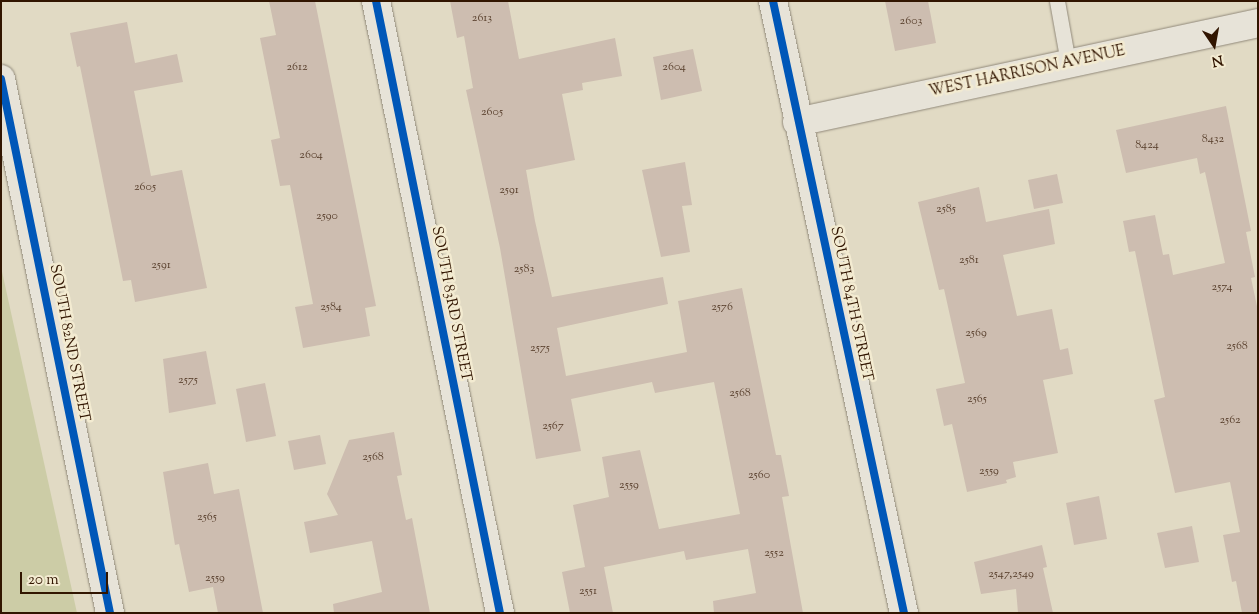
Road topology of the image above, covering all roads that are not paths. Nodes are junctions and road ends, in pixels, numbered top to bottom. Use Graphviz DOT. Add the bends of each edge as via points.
graph roads {
  1 [pos="376,1"];
  2 [pos="773,1"];
  3 [pos="1057,1"];
  4 [pos="1258,23"];
  5 [pos="1068,63"];
  6 [pos="1,79"];
  7 [pos="797,122"];
  8 [pos="110,613"];
  9 [pos="500,613"];
  10 [pos="904,613"];
  1 -- 9 [label="street, SOUTH 83RD STREET"];
  2 -- 7 [label="street, SOUTH 84TH STREET"];
  3 -- 5 [label="lane"];
  4 -- 5 [label="street, WEST HARRISON AVENUE"];
  5 -- 7 [label="street, WEST HARRISON AVENUE"];
  6 -- 8 [label="street, SOUTH 82ND STREET"];
  7 -- 10 [label="street, SOUTH 84TH STREET"];
}
